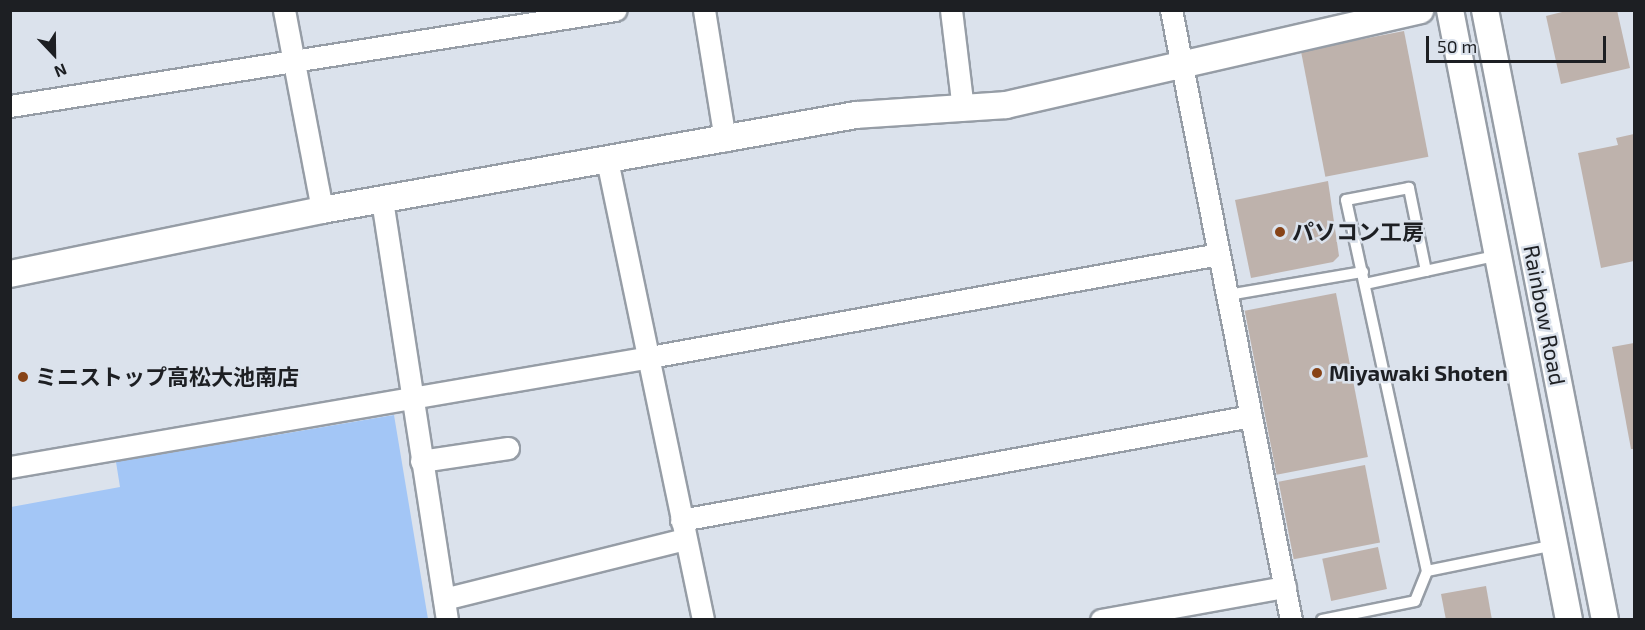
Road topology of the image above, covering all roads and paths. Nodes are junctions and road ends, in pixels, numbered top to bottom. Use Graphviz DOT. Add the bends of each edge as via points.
graph roads {
  1 [pos="284,10"];
  2 [pos="615,10"];
  3 [pos="704,10"];
  4 [pos="951,10"];
  5 [pos="1171,10"];
  6 [pos="1420,10"];
  7 [pos="1450,10"];
  8 [pos="1485,10"];
  9 [pos="293,58"];
  10 [pos="1182,65"];
  11 [pos="10,106"];
  12 [pos="963,109"];
  13 [pos="725,140"];
  14 [pos="607,159"];
  15 [pos="382,200"];
  16 [pos="322,210"];
  17 [pos="1219,254"];
  18 [pos="1500,255"];
  19 [pos="1426,271"];
  20 [pos="10,274"];
  21 [pos="1364,278"];
  22 [pos="1228,295"];
  23 [pos="650,357"];
  24 [pos="410,399"];
  25 [pos="1251,416"];
  26 [pos="508,448"];
  27 [pos="421,461"];
  28 [pos="10,467"];
  29 [pos="683,530"];
  30 [pos="1555,545"];
  31 [pos="1427,572"];
  32 [pos="1285,586"];
  33 [pos="445,609"];
  34 [pos="703,620"];
  35 [pos="1101,620"];
  36 [pos="1291,620"];
  37 [pos="1322,620"];
  38 [pos="1569,620"];
  39 [pos="1605,620"];
  1 -- 9 [label="street"];
  2 -- 9 [label="street"];
  3 -- 13 [label="street"];
  4 -- 12 [label="street"];
  5 -- 10 [label="street"];
  6 -- 10 [label="street"];
  7 -- 18 [label="street, Rainbow Road"];
  8 -- 39 [label="street, Rainbow Road"];
  9 -- 11 [label="street"];
  9 -- 16 [label="street"];
  10 -- 12 [label="street" via="1006,105"];
  10 -- 17 [label="street"];
  12 -- 13 [label="street" via="856,115"];
  13 -- 14 [label="street"];
  14 -- 15 [label="street"];
  14 -- 23 [label="street"];
  15 -- 16 [label="street"];
  15 -- 24 [label="street"];
  16 -- 20 [label="street"];
  17 -- 22 [label="street"];
  17 -- 23 [label="street"];
  18 -- 19 [label="lane"];
  18 -- 30 [label="street, Rainbow Road"];
  19 -- 21 [label="lane"];
  19 -- 21 [label="lane" via="1409,188 1346,200"];
  21 -- 22 [label="lane"];
  21 -- 31 [label="lane"];
  22 -- 25 [label="street"];
  23 -- 24 [label="street"];
  23 -- 29 [label="street"];
  24 -- 27 [label="street"];
  24 -- 28 [label="street"];
  25 -- 29 [label="street"];
  25 -- 32 [label="street"];
  26 -- 27 [label="street"];
  27 -- 33 [label="street"];
  29 -- 33 [label="street"];
  29 -- 34 [label="street"];
  30 -- 31 [label="lane"];
  30 -- 38 [label="street, Rainbow Road"];
  31 -- 37 [label="lane" via="1415,601"];
  32 -- 35 [label="street"];
  32 -- 36 [label="street"];
}
